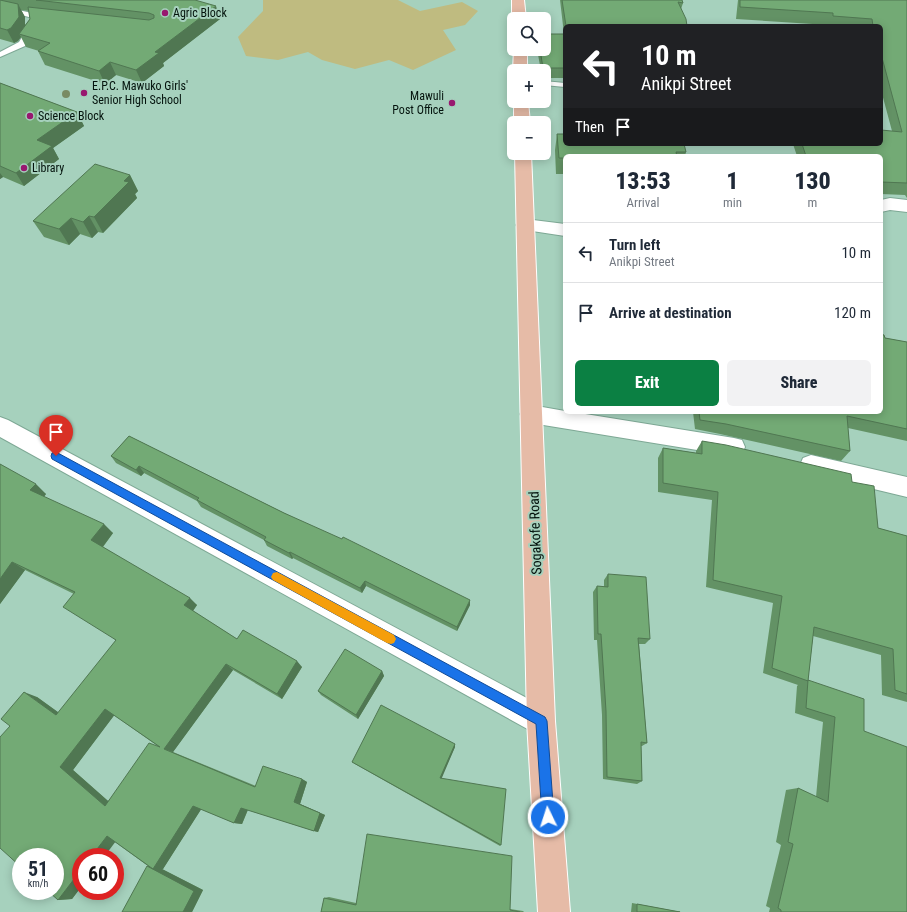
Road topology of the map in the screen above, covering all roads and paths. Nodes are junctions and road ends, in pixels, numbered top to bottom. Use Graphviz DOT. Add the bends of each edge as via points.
graph roads {
  1 [pos="518,0"];
  2 [pos="0,8"];
  3 [pos="519,12"];
  4 [pos="0,55"];
  5 [pos="551,84"];
  6 [pos="563,85"];
  7 [pos="523,160"];
  8 [pos="883,206"];
  9 [pos="907,206"];
  10 [pos="525,226"];
  11 [pos="563,230"];
  12 [pos="531,414"];
  13 [pos="0,426"];
  14 [pos="751,451"];
  15 [pos="790,460"];
  16 [pos="907,487"];
  17 [pos="542,721"];
  18 [pos="554,912"];
  1 -- 3 [label="main road"];
  2 -- 4 [label="lane" via="33,15 31,31 22,44"];
  5 -- 6 [label="lane"];
  7 -- 10 [label="main road, Sogakofe Road"];
  8 -- 9 [label="street"];
  10 -- 11 [label="street"];
  10 -- 12 [label="main road, Sogakofe Road"];
  12 -- 14 [label="street"];
  12 -- 17 [label="main road, Sogakofe Road"];
  13 -- 17 [label="street"];
  15 -- 16 [label="street"];
  17 -- 18 [label="main road, Sogakofe Road"];
}
